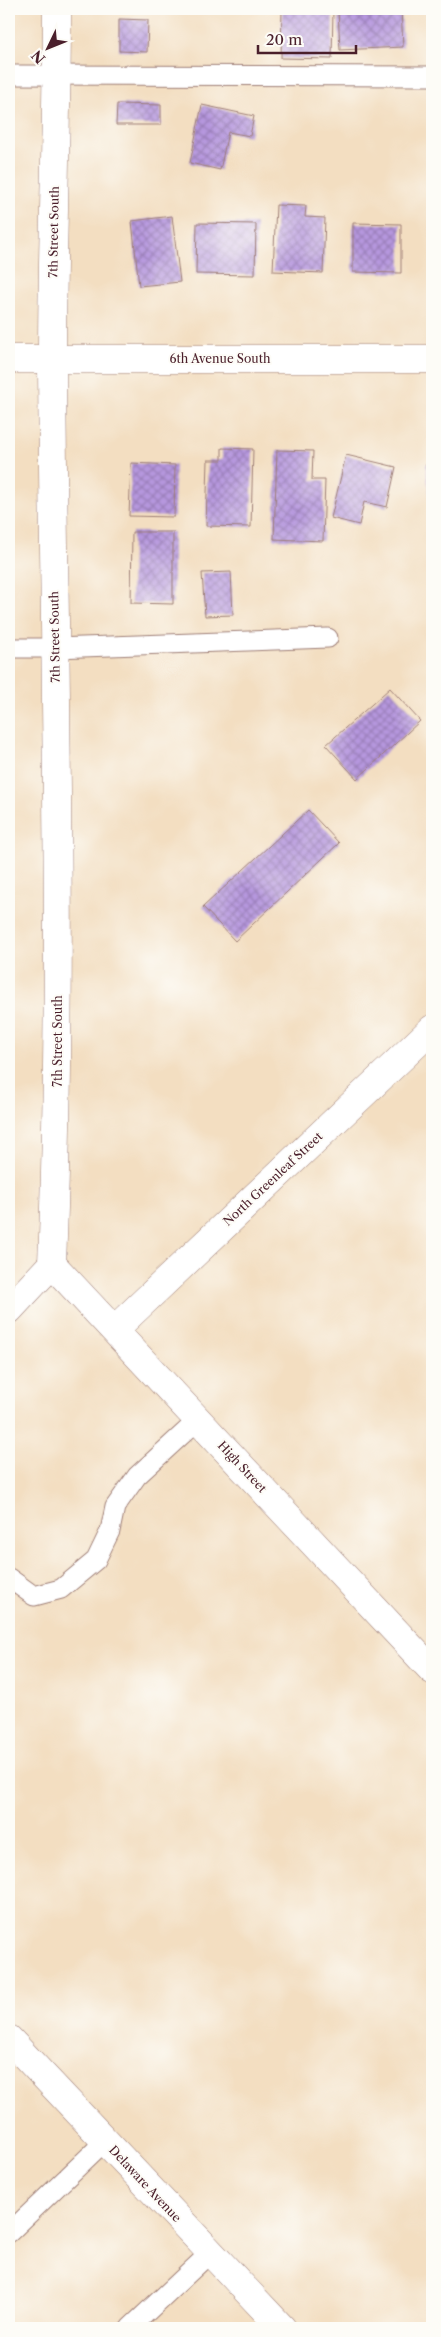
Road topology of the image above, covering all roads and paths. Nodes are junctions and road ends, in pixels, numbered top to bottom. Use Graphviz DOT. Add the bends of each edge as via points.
graph roads {
  1 [pos="57,9"];
  2 [pos="9,75"];
  3 [pos="57,75"];
  4 [pos="432,76"];
  5 [pos="9,359"];
  6 [pos="52,359"];
  7 [pos="432,359"];
  8 [pos="328,638"];
  9 [pos="9,648"];
  10 [pos="55,648"];
  11 [pos="432,1029"];
  12 [pos="52,1264"];
  13 [pos="9,1310"];
  14 [pos="114,1330"];
  15 [pos="198,1420"];
  16 [pos="9,1578"];
  17 [pos="432,1670"];
  18 [pos="12,2050"];
  19 [pos="105,2141"];
  20 [pos="9,2233"];
  21 [pos="210,2253"];
  22 [pos="130,2328"];
  23 [pos="282,2328"];
  1 -- 3 [label="street, 7th Street South"];
  2 -- 3 [label="lane"];
  3 -- 4 [label="lane"];
  3 -- 6 [label="street, 7th Street South"];
  5 -- 6 [label="street, 6th Avenue South"];
  6 -- 7 [label="street, 6th Avenue South"];
  6 -- 10 [label="street, 7th Street South"];
  8 -- 10 [label="lane"];
  9 -- 10 [label="lane"];
  10 -- 12 [label="street, 7th Street South" via="58,1134"];
  11 -- 14 [label="street, North Greenleaf Street"];
  12 -- 13 [label="street"];
  12 -- 14 [label="street, High Street"];
  14 -- 15 [label="street, High Street"];
  15 -- 16 [label="lane" via="137,1476 115,1507 110,1531 96,1560 75,1578 61,1589 34,1596"];
  15 -- 17 [label="street, High Street"];
  18 -- 19 [label="street, Delaware Avenue"];
  19 -- 20 [label="lane"];
  19 -- 21 [label="street, Delaware Avenue"];
  21 -- 22 [label="lane"];
  21 -- 23 [label="street, Delaware Avenue"];
}
